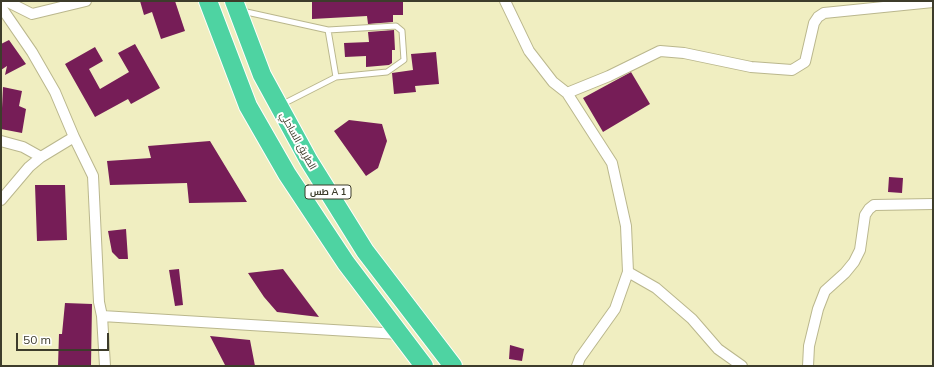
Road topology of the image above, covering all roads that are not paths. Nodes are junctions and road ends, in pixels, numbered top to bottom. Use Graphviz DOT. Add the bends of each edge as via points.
graph roads {
  1 [pos="6,1"];
  2 [pos="86,1"];
  3 [pos="208,1"];
  4 [pos="505,1"];
  5 [pos="933,2"];
  6 [pos="900,3"];
  7 [pos="235,5"];
  8 [pos="1,8"];
  9 [pos="328,30"];
  10 [pos="336,77"];
  11 [pos="567,93"];
  12 [pos="278,106"];
  13 [pos="74,137"];
  14 [pos="1,141"];
  15 [pos="41,157"];
  16 [pos="1,200"];
  17 [pos="933,204"];
  18 [pos="628,272"];
  19 [pos="102,316"];
  20 [pos="399,334"];
  21 [pos="105,366"];
  22 [pos="424,366"];
  23 [pos="453,366"];
  24 [pos="577,366"];
  25 [pos="742,366"];
  26 [pos="808,366"];
  1 -- 2 [label="street" via="32,14"];
  3 -- 20 [label="highway, طس A 1" via="248,106 287,174 346,263"];
  4 -- 11 [label="street" via="529,51 553,82"];
  5 -- 6 [label="street"];
  6 -- 11 [label="street" via="824,13 818,17 809,40 805,62 792,70 751,67 660,51"];
  7 -- 9 [label="lane"];
  7 -- 12 [label="highway, الطريق الساحلي / طس A 1" via="262,75"];
  8 -- 13 [label="street" via="32,52 55,92"];
  9 -- 10 [label="lane"];
  9 -- 10 [label="lane" via="396,26 402,31 404,60 387,72"];
  10 -- 12 [label="lane"];
  11 -- 18 [label="street" via="612,163 626,226"];
  12 -- 23 [label="highway, الطريق الساحلي / طس A 1" via="365,251"];
  13 -- 15 [label="street"];
  13 -- 19 [label="street" via="93,176 99,302"];
  14 -- 15 [label="street" via="23,147"];
  15 -- 16 [label="street"];
  17 -- 26 [label="street" via="874,205 869,209 865,215 860,250 854,262 825,291 818,309 809,346"];
  18 -- 24 [label="street" via="615,309"];
  18 -- 25 [label="street" via="656,288 692,319 718,349"];
  19 -- 20 [label="street"];
  19 -- 21 [label="street"];
  20 -- 22 [label="highway, طس A 1"];
}
